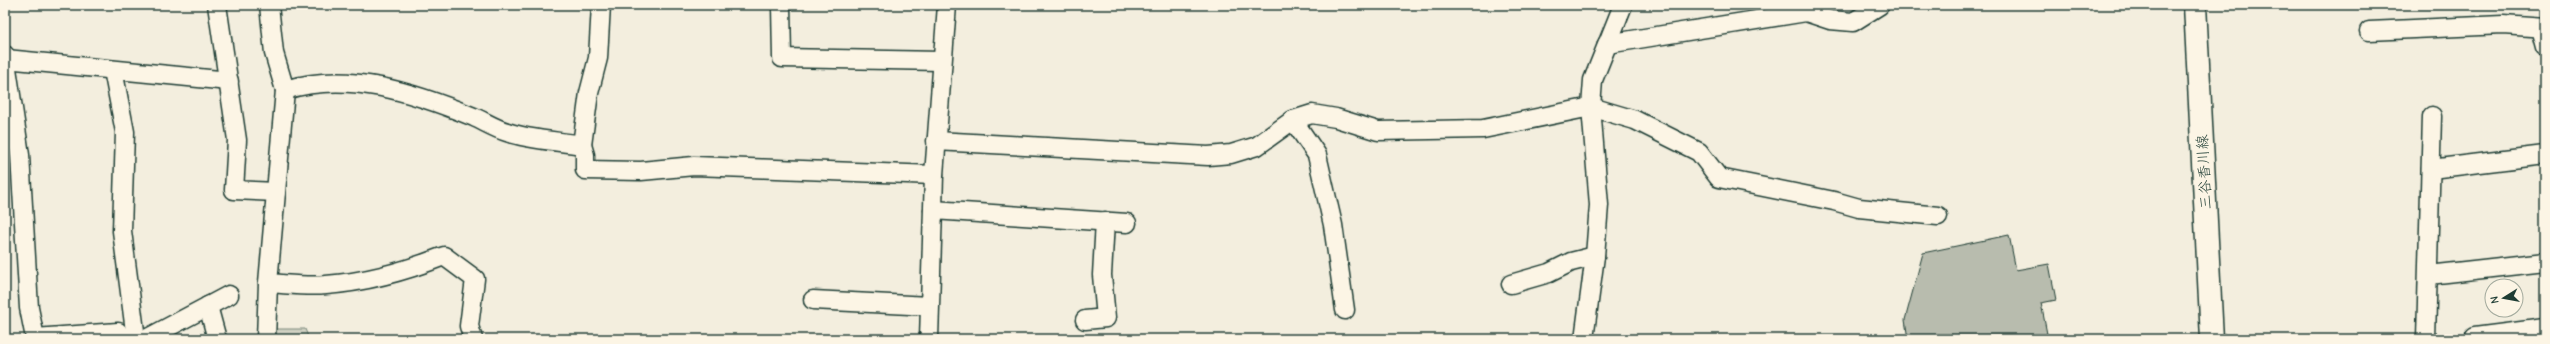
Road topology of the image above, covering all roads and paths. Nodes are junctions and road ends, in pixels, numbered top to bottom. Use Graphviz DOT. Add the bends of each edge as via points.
graph roads {
  1 [pos="217,5"];
  2 [pos="269,5"];
  3 [pos="601,5"];
  4 [pos="781,5"];
  5 [pos="946,5"];
  6 [pos="1623,5"];
  7 [pos="1880,5"];
  8 [pos="2195,5"];
  9 [pos="2542,28"];
  10 [pos="2369,31"];
  11 [pos="1607,44"];
  12 [pos="2545,47"];
  13 [pos="5,57"];
  14 [pos="941,61"];
  15 [pos="113,70"];
  16 [pos="229,81"];
  17 [pos="286,90"];
  18 [pos="1591,107"];
  19 [pos="2432,116"];
  20 [pos="1293,120"];
  21 [pos="936,141"];
  22 [pos="582,145"];
  23 [pos="2545,155"];
  24 [pos="2431,169"];
  25 [pos="934,175"];
  26 [pos="276,192"];
  27 [pos="933,210"];
  28 [pos="1938,216"];
  29 [pos="1105,221"];
  30 [pos="1127,222"];
  31 [pos="1595,256"];
  32 [pos="2545,262"];
  33 [pos="2429,275"];
  34 [pos="268,283"];
  35 [pos="1511,284"];
  36 [pos="229,295"];
  37 [pos="813,300"];
  38 [pos="208,306"];
  39 [pos="929,306"];
  40 [pos="1345,310"];
  41 [pos="1085,320"];
  42 [pos="2545,330"];
  43 [pos="121,339"];
  44 [pos="136,339"];
  45 [pos="146,339"];
  46 [pos="217,339"];
  47 [pos="266,339"];
  48 [pos="473,339"];
  49 [pos="929,339"];
  50 [pos="1584,339"];
  51 [pos="2212,339"];
  52 [pos="2426,339"];
  53 [pos="2475,339"];
  1 -- 16 [label="street"];
  2 -- 17 [label="street" via="274,53"];
  3 -- 22 [label="street" via="598,58 589,93"];
  4 -- 14 [label="street" via="782,58"];
  5 -- 14 [label="street"];
  6 -- 11 [label="street"];
  7 -- 11 [label="street" via="1853,22 1830,20 1806,12"];
  8 -- 51 [label="main road, 三谷香川線"];
  9 -- 10 [label="street" via="2495,25"];
  9 -- 12 [label="street"];
  11 -- 18 [label="street" via="1593,80"];
  13 -- 15 [label="street"];
  13 -- 43 [label="street" via="20,155 29,308 35,338 118,332"];
  14 -- 21 [label="street"];
  15 -- 16 [label="street"];
  15 -- 44 [label="street" via="125,132 122,231"];
  16 -- 26 [label="street" via="237,140 234,190"];
  17 -- 22 [label="street" via="305,84 345,83 388,87 473,117 508,133"];
  17 -- 26 [label="street"];
  18 -- 20 [label="street" via="1483,129 1378,131 1336,118 1312,114"];
  18 -- 28 [label="street" via="1635,120 1699,152 1719,178 1859,208"];
  18 -- 31 [label="street" via="1599,205"];
  19 -- 24 [label="street"];
  20 -- 21 [label="street" via="1257,146 1231,154 1208,156"];
  20 -- 40 [label="street" via="1317,155 1333,225"];
  21 -- 25 [label="street"];
  22 -- 25 [label="street" via="586,170 641,171 694,166"];
  23 -- 24 [label="street"];
  24 -- 33 [label="street"];
  25 -- 27 [label="street"];
  26 -- 34 [label="street"];
  27 -- 29 [label="street"];
  27 -- 39 [label="street"];
  29 -- 30 [label="street"];
  29 -- 41 [label="street" via="1102,275 1106,318"];
  31 -- 35 [label="street"];
  31 -- 50 [label="street"];
  32 -- 33 [label="street"];
  33 -- 52 [label="street"];
  34 -- 47 [label="street"];
  34 -- 48 [label="street" via="325,285 375,278 413,268 444,256 475,279 469,326"];
  36 -- 38 [label="street"];
  37 -- 39 [label="street"];
  38 -- 45 [label="street"];
  38 -- 46 [label="street"];
  39 -- 49 [label="street"];
  42 -- 53 [label="main road"];
}
